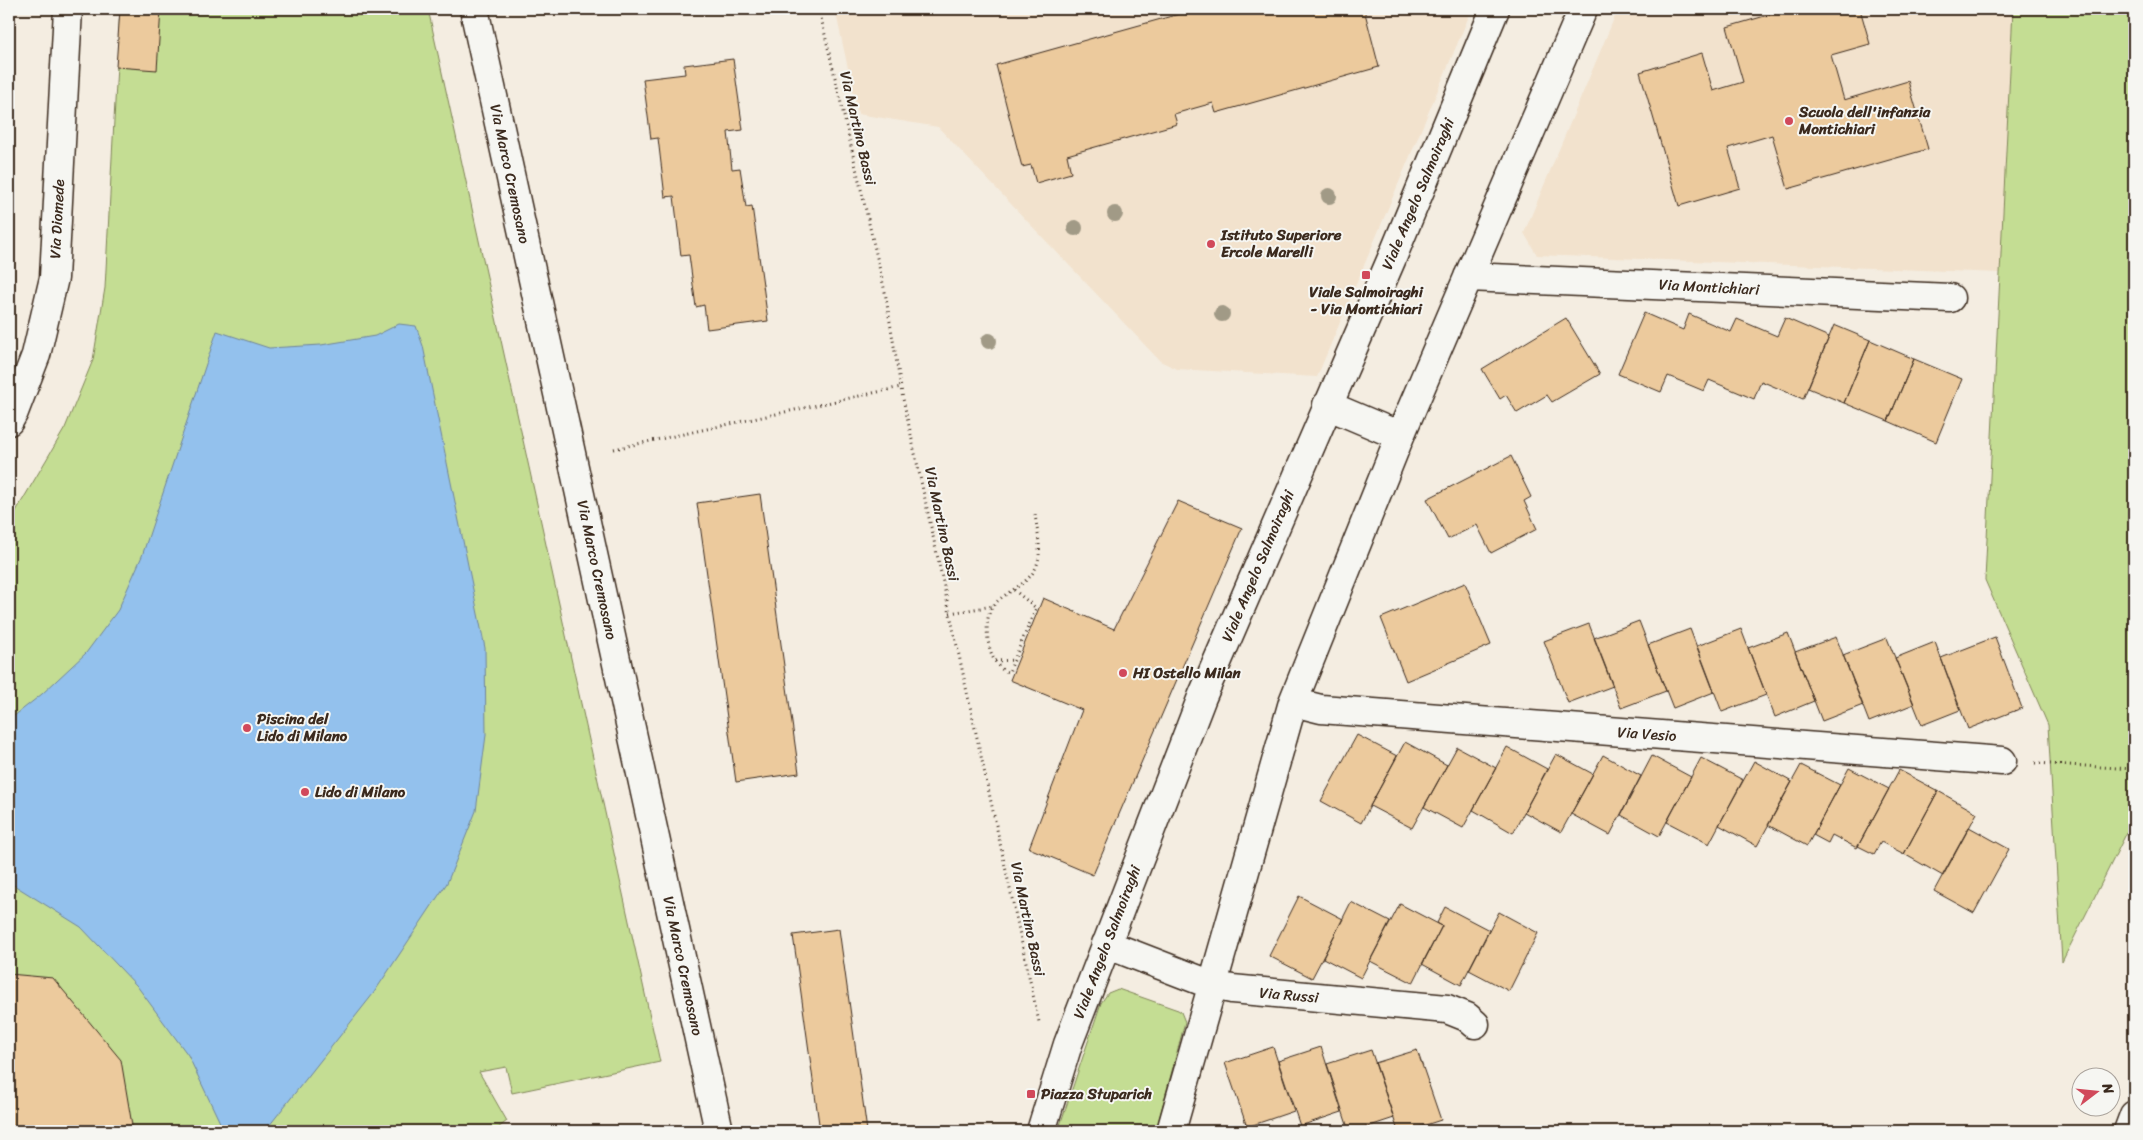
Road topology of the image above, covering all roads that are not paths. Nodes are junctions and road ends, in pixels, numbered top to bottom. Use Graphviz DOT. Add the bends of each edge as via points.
graph roads {
  1 [pos="68,9"];
  2 [pos="474,9"];
  3 [pos="1495,9"];
  4 [pos="1583,9"];
  5 [pos="1468,277"];
  6 [pos="1950,298"];
  7 [pos="1327,405"];
  8 [pos="9,421"];
  9 [pos="1400,436"];
  10 [pos="1293,702"];
  11 [pos="2002,761"];
  12 [pos="1106,944"];
  13 [pos="1212,985"];
  14 [pos="1475,1024"];
  15 [pos="2134,1115"];
  16 [pos="719,1131"];
  17 [pos="1040,1131"];
  18 [pos="1171,1131"];
  19 [pos="2128,1131"];
  1 -- 8 [label="street, Via Diomede" via="54,278 36,355"];
  2 -- 16 [label="street, Via Marco Cremosano"];
  3 -- 7 [label="street, Viale Angelo Salmoiraghi"];
  4 -- 5 [label="street"];
  5 -- 6 [label="street, Via Montichiari"];
  5 -- 9 [label="street"];
  7 -- 9 [label="street"];
  7 -- 12 [label="street, Viale Angelo Salmoiraghi" via="1202,697"];
  9 -- 10 [label="street"];
  10 -- 11 [label="street, Via Vesio" via="1321,709"];
  10 -- 13 [label="street"];
  12 -- 13 [label="street, Via Russi"];
  12 -- 17 [label="street, Viale Angelo Salmoiraghi" via="1068,1044"];
  13 -- 14 [label="street, Via Russi" via="1447,1009"];
  13 -- 18 [label="street"];
  15 -- 19 [label="street"];
}
